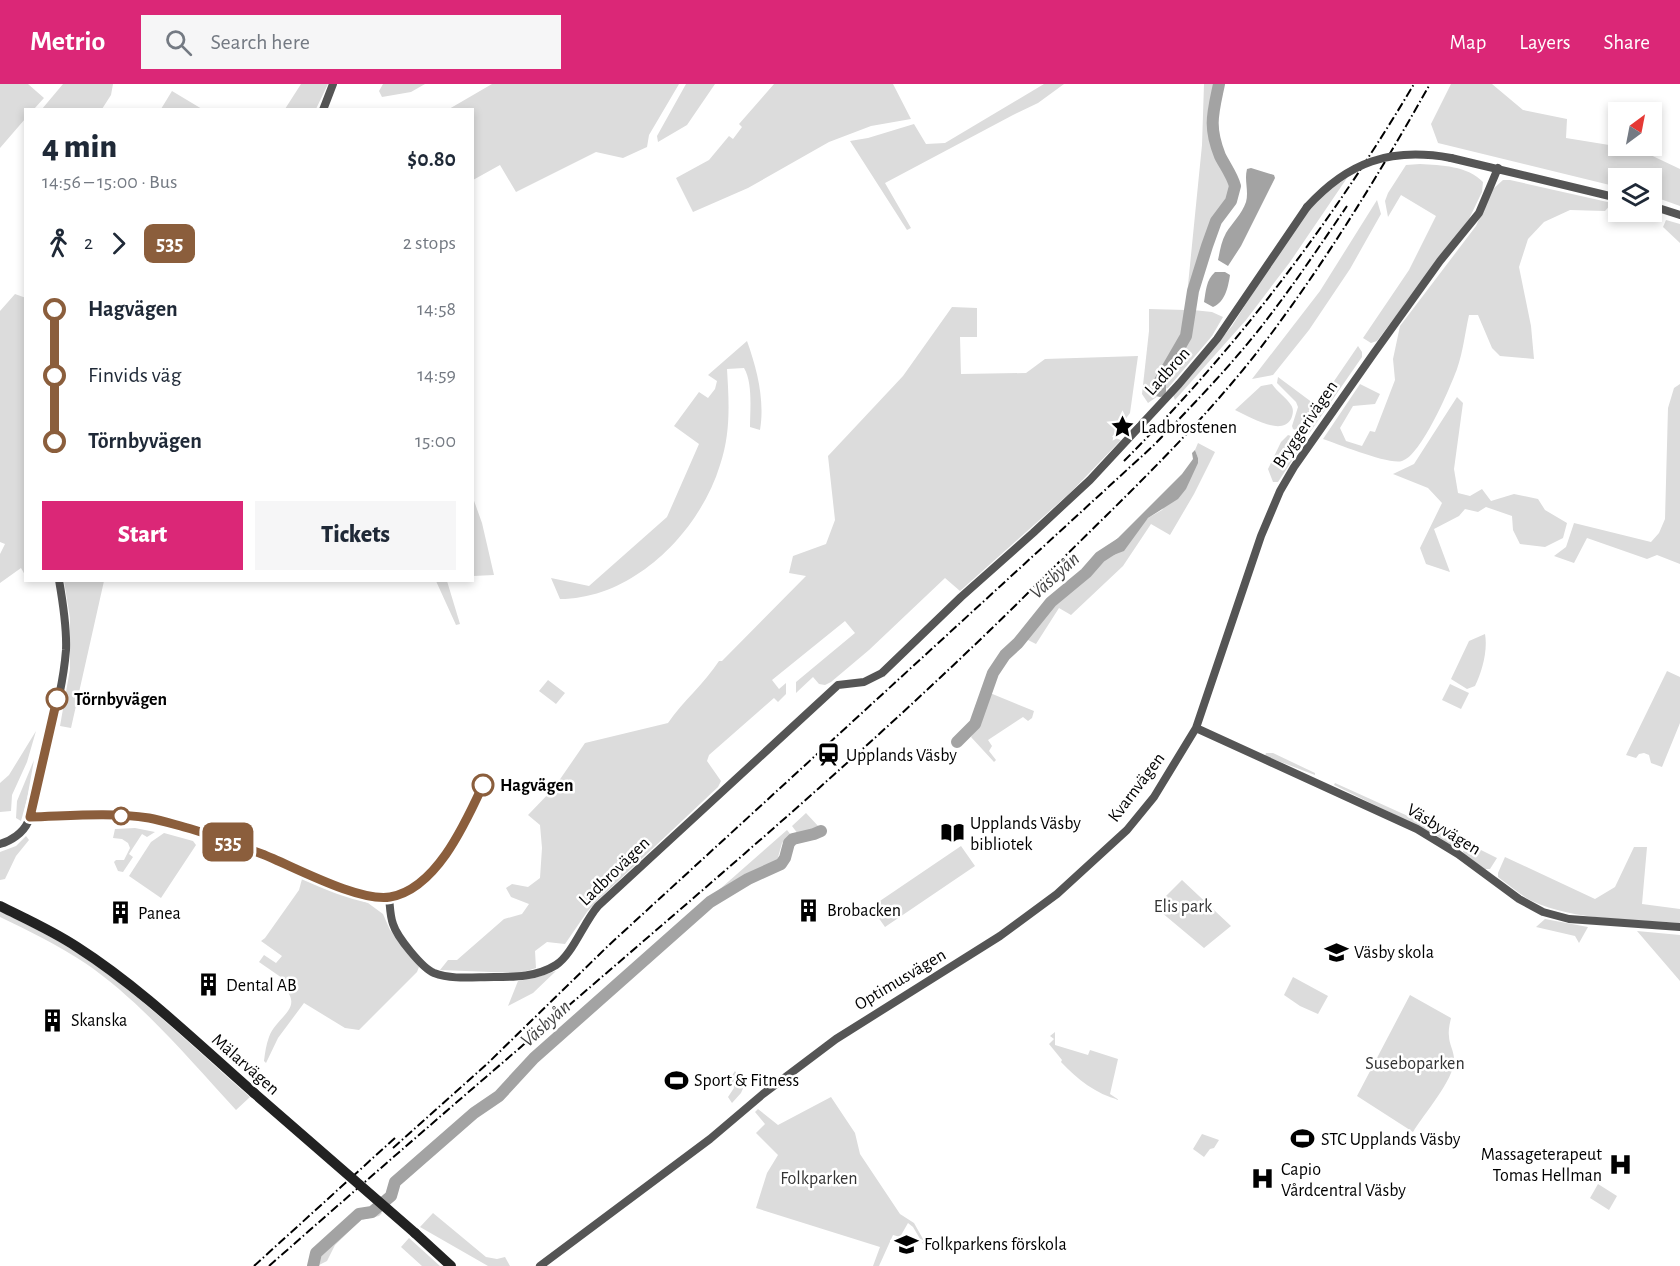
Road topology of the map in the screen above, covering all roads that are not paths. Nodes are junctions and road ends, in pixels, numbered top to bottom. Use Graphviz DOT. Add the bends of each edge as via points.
graph roads {
  1 [pos="333,84"];
  2 [pos="324,108"];
  3 [pos="1498,168"];
  4 [pos="1608,196"];
  5 [pos="1662,209"];
  6 [pos="1680,215"];
  7 [pos="59,582"];
  8 [pos="873,678"];
  9 [pos="1196,728"];
  10 [pos="0,844"];
  11 [pos="1068,884"];
  12 [pos="389,897"];
  13 [pos="1,907"];
  14 [pos="1680,927"];
  15 [pos="452,1266"];
  16 [pos="540,1266"];
  1 -- 2 [label="street"];
  3 -- 4 [label="street, Ladbron"];
  3 -- 8 [label="street, Ladbron, bridge" via="1427,154 1402,154 1366,163 1334,181 1307,207 1217,339 1090,480"];
  3 -- 9 [label="street, Bryggerivägen" via="1479,213 1440,261 1280,490"];
  5 -- 6 [label="street"];
  7 -- 10 [label="street" via="66,648 35,803 28,824 16,837"];
  8 -- 12 [label="street, Ladbrovägen" via="838,686 598,906 570,952 544,971 503,977 434,973 404,943 393,925"];
  9 -- 11 [label="street, Kvarnvägen" via="1146,808"];
  9 -- 14 [label="street, Väsbyvägen" via="1417,829 1535,909 1569,919"];
  11 -- 16 [label="street, Optimusvägen" via="1000,936 845,1032 734,1121"];
  13 -- 15 [label="main road, Mälarvägen, bridge" via="59,936 114,973"];
}
